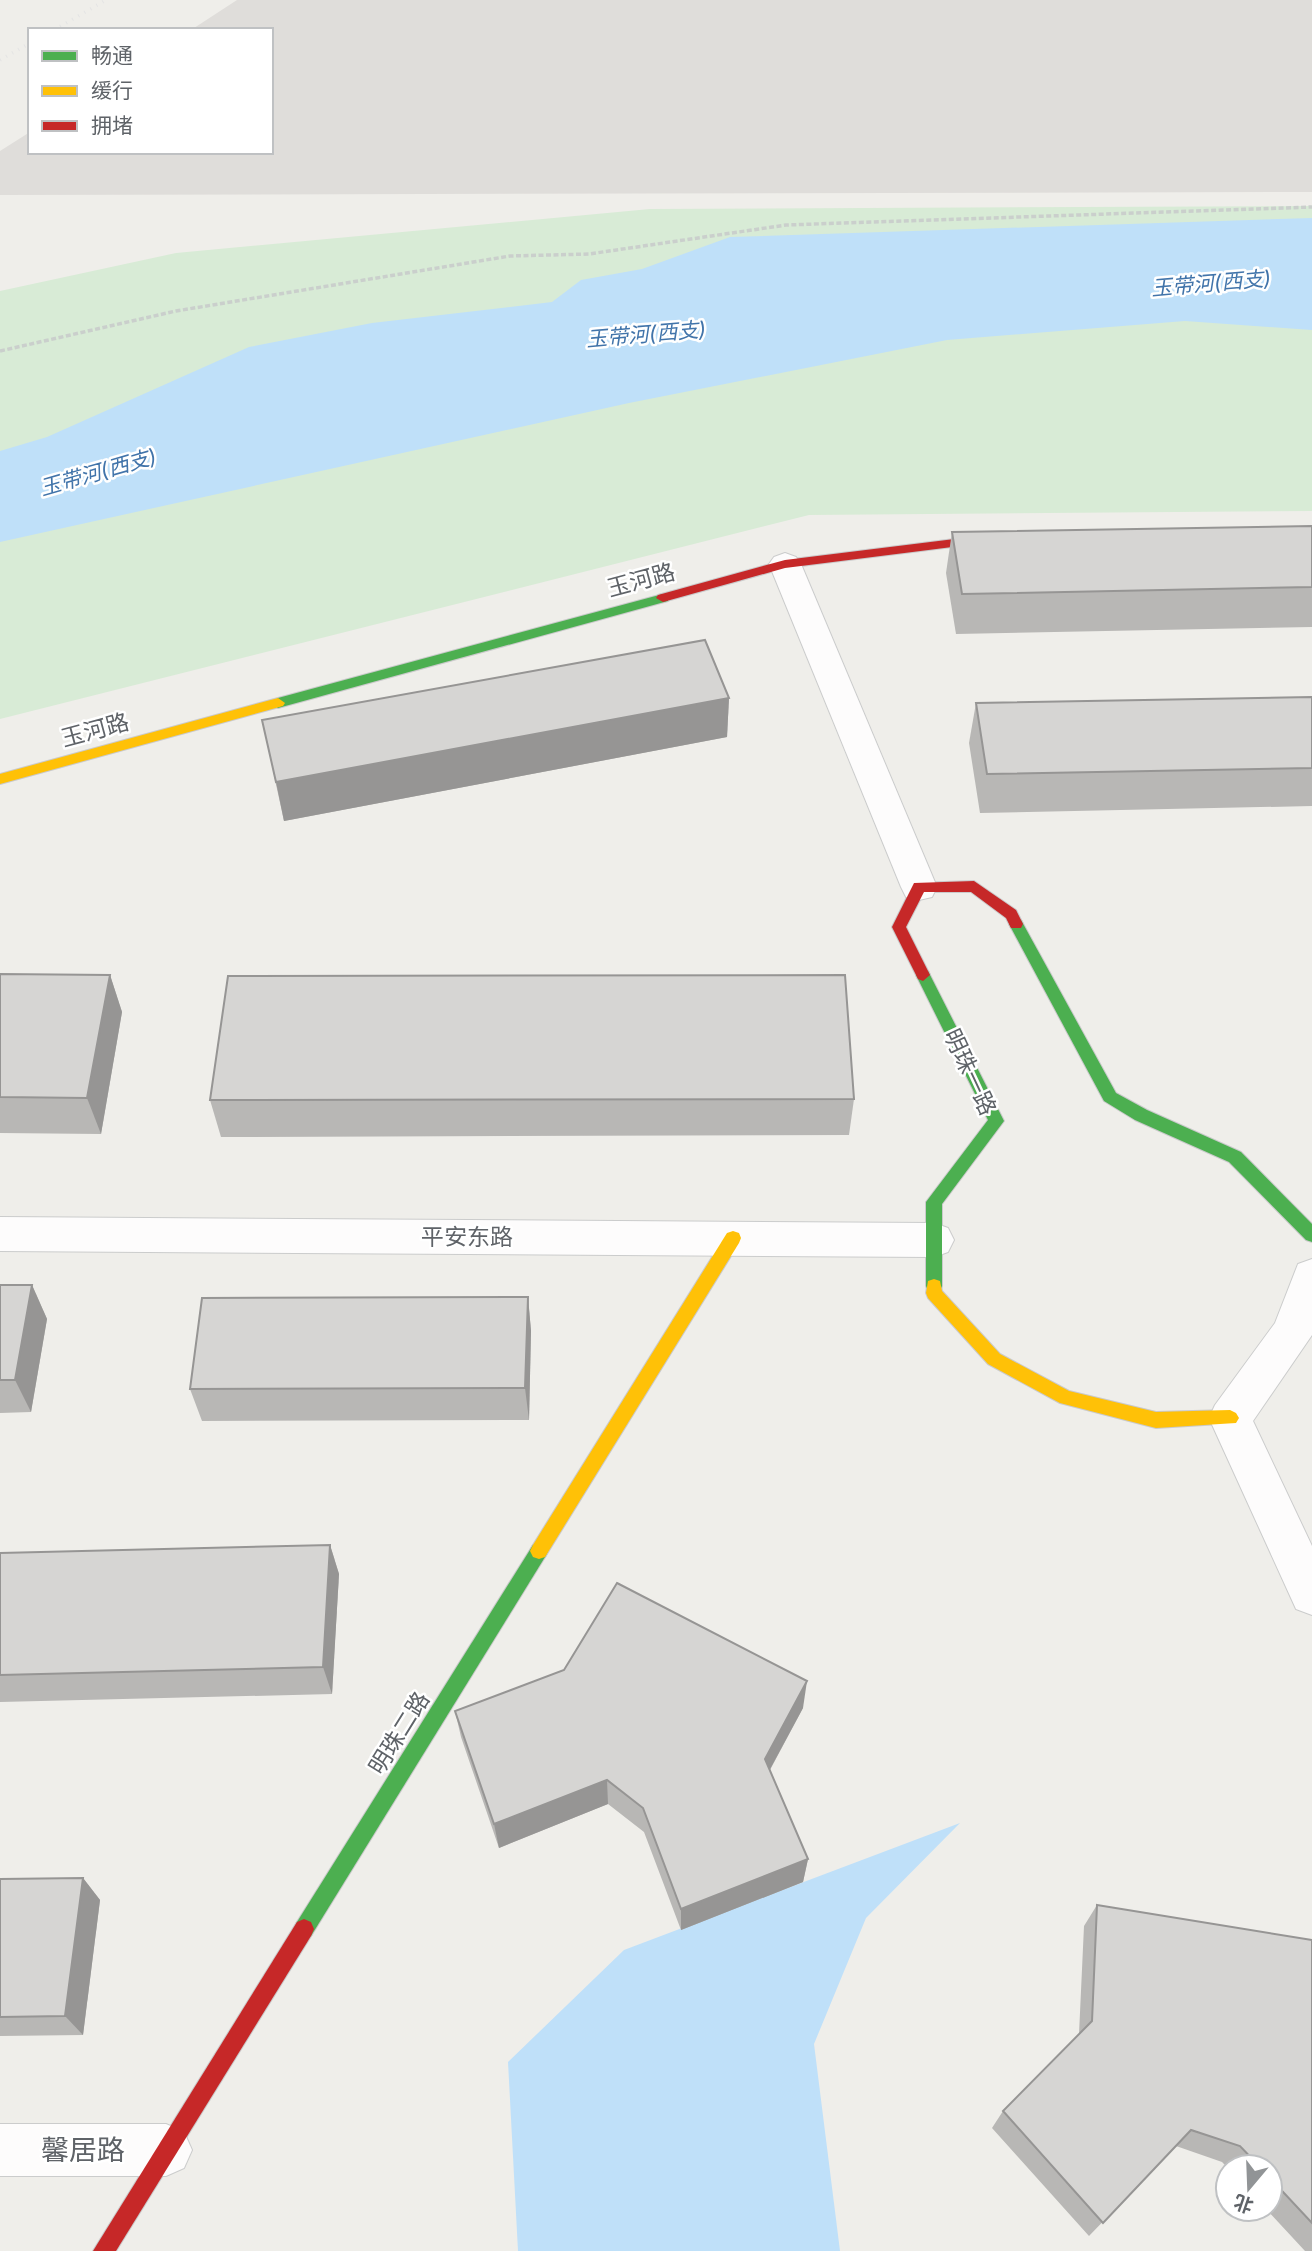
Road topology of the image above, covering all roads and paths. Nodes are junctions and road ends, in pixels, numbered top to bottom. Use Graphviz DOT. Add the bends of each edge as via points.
graph roads {
  1 [pos="1312,207"];
  2 [pos="0,351"];
  3 [pos="1025,537"];
  4 [pos="785,564"];
  5 [pos="0,779"];
  6 [pos="919,887"];
  7 [pos="0,1234"];
  8 [pos="1312,1235"];
  9 [pos="733,1238"];
  10 [pos="934,1240"];
  11 [pos="1312,1276"];
  12 [pos="1230,1418"];
  13 [pos="1312,1594"];
  14 [pos="0,2150"];
  15 [pos="166,2150"];
  16 [pos="104,2251"];
  1 -- 2 [label="path" via="786,225 589,254 510,256 176,311"];
  3 -- 4 [label="street, 玉河路"];
  4 -- 5 [label="street, 玉河路"];
  4 -- 6 [label="street"];
  6 -- 8 [label="street" via="974,886 1011,914 1110,1097 1235,1157"];
  6 -- 10 [label="street, 明珠一路" via="899,927 996,1121 934,1202"];
  7 -- 9 [label="street, 平安东路"];
  9 -- 10 [label="street, 平安东路"];
  9 -- 15 [label="street, 明珠二路"];
  10 -- 12 [label="street, 明珠一路" via="934,1293 995,1359 1066,1398 1156,1420"];
  11 -- 12 [label="street" via="1293,1332"];
  12 -- 13 [label="street"];
  14 -- 15 [label="street, 馨居路"];
  15 -- 16 [label="street, 明珠二路"];
}
